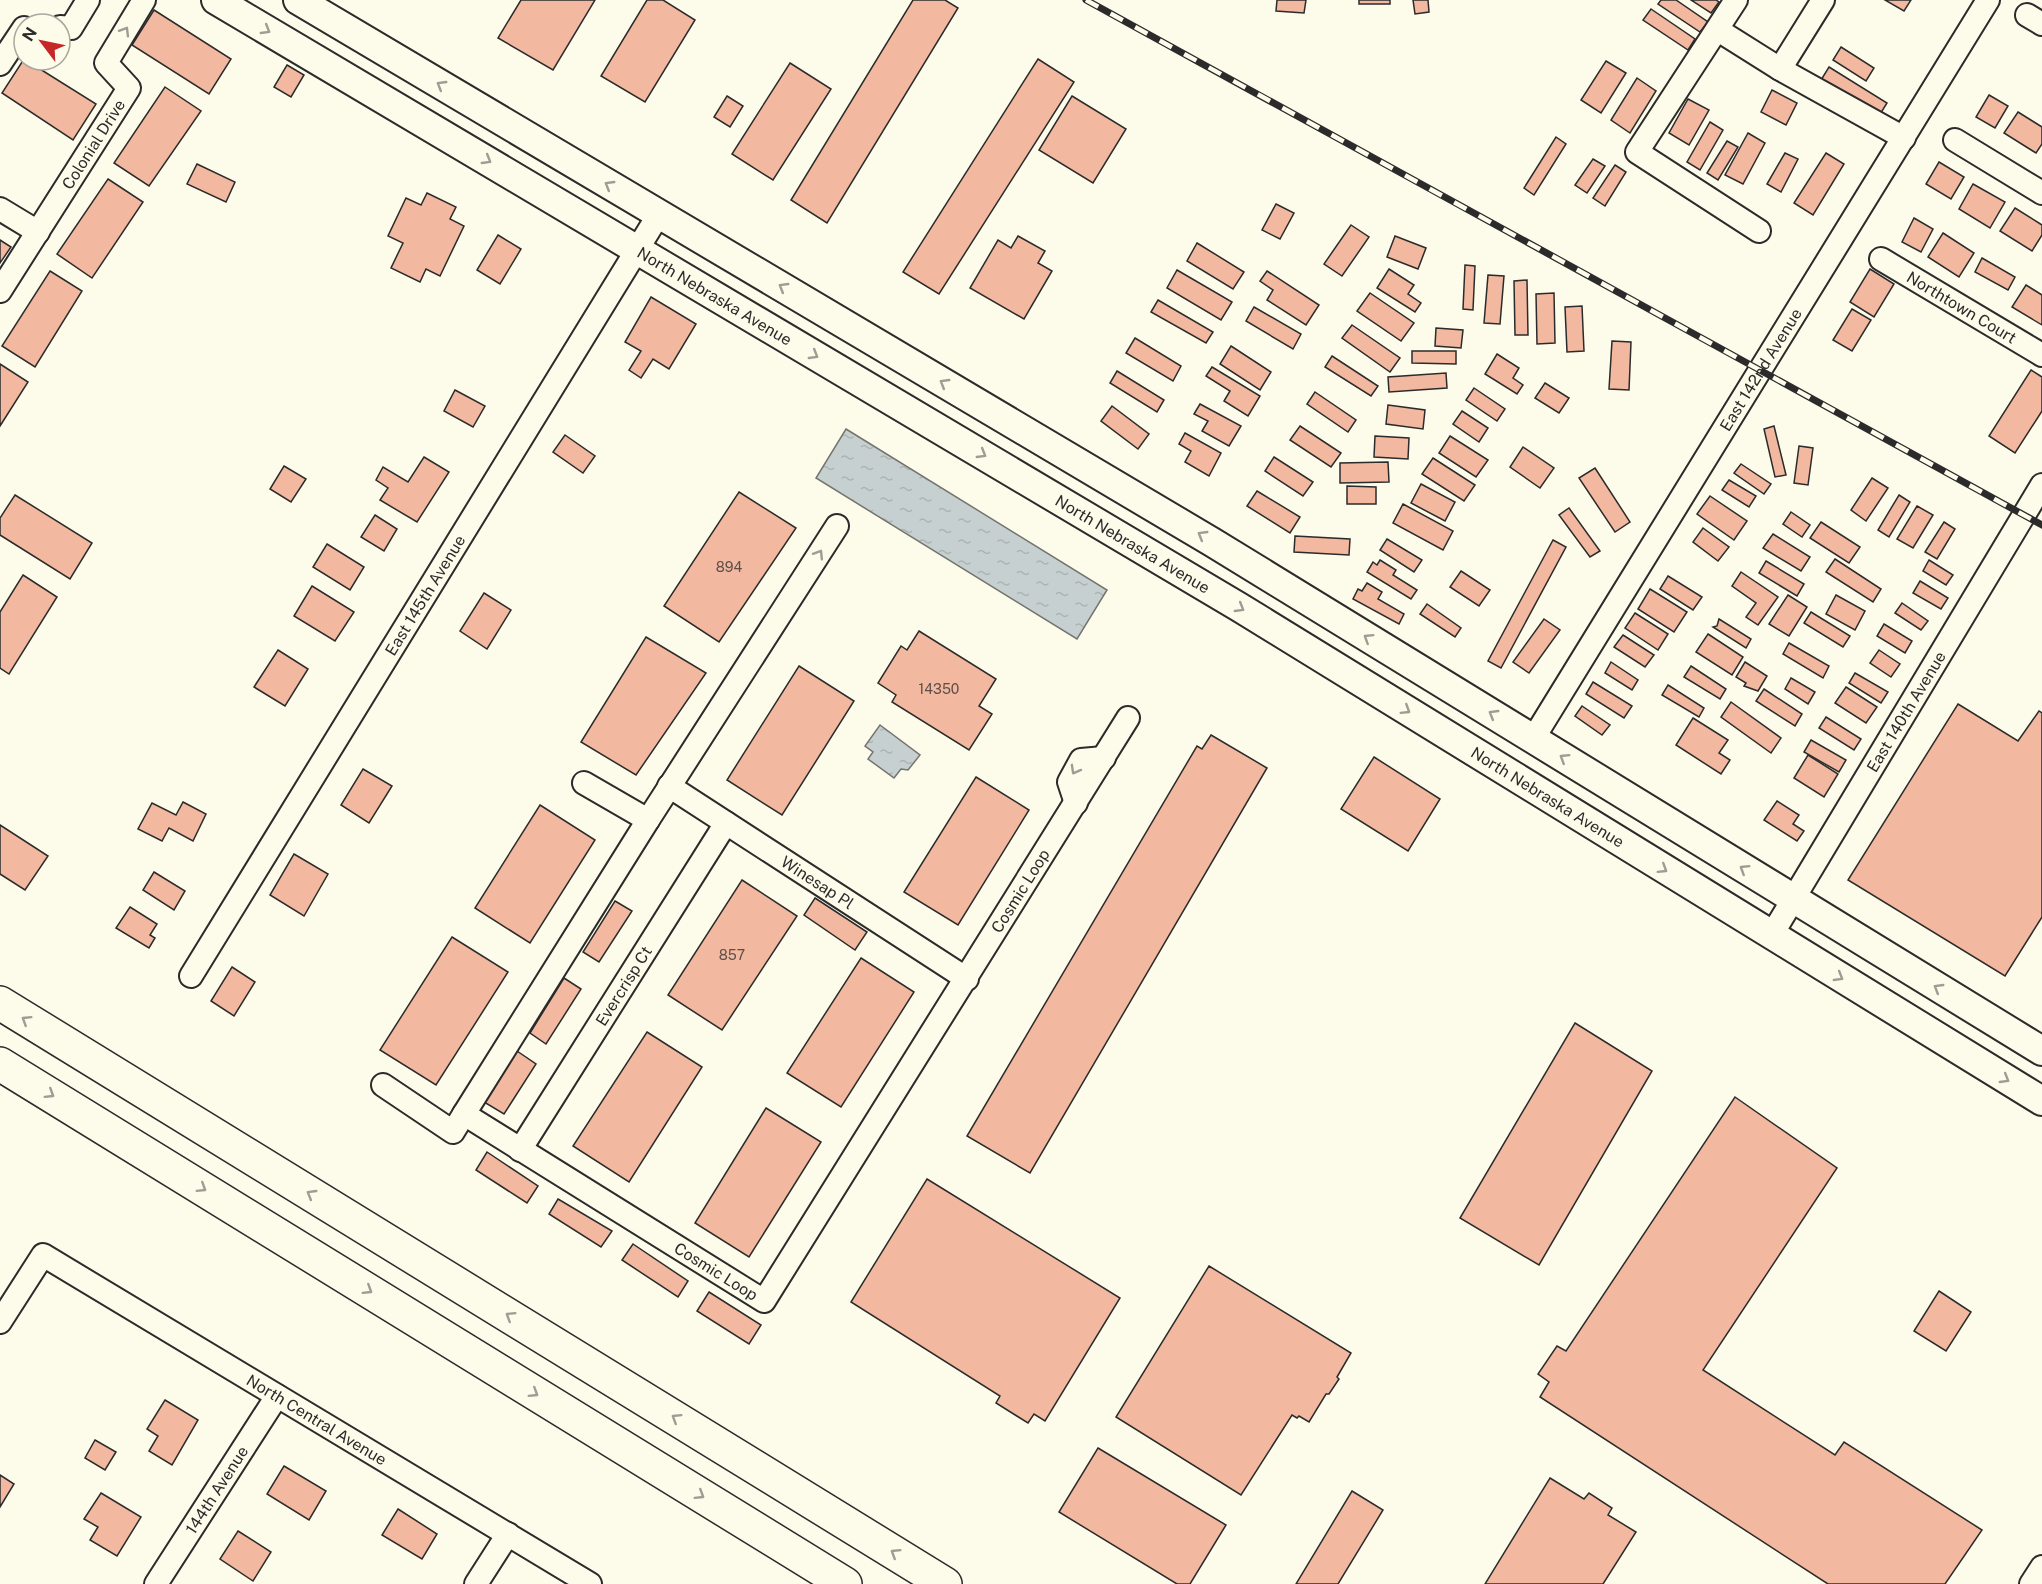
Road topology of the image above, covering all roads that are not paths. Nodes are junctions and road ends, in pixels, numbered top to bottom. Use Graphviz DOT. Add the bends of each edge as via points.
graph roads {
  1 [pos="88,0"];
  2 [pos="144,0"];
  3 [pos="216,0"];
  4 [pos="298,0"];
  5 [pos="1736,0"];
  6 [pos="1823,0"];
  7 [pos="1988,0"];
  8 [pos="72,20"];
  9 [pos="1718,30"];
  10 [pos="12,46"];
  11 [pos="0,64"];
  12 [pos="1780,69"];
  13 [pos="1904,138"];
  14 [pos="1955,140"];
  15 [pos="2042,193"];
  16 [pos="0,209"];
  17 [pos="659,214"];
  18 [pos="1759,231"];
  19 [pos="38,232"];
  20 [pos="638,249"];
  21 [pos="1881,259"];
  22 [pos="0,291"];
  23 [pos="2042,355"];
  24 [pos="2042,485"];
  25 [pos="837,526"];
  26 [pos="1128,718"];
  27 [pos="1533,739"];
  28 [pos="584,783"];
  29 [pos="669,786"];
  30 [pos="1540,792"];
  31 [pos="648,820"];
  32 [pos="726,823"];
  33 [pos="1794,900"];
  34 [pos="1826,920"];
  35 [pos="1771,936"];
  36 [pos="1803,955"];
  37 [pos="191,976"];
  38 [pos="967,980"];
  39 [pos="0,1004"];
  40 [pos="2041,1048"];
  41 [pos="0,1064"];
  42 [pos="383,1085"];
  43 [pos="2042,1101"];
  44 [pos="464,1114"];
  45 [pos="520,1150"];
  46 [pos="0,1322"];
  47 [pos="277,1396"];
  48 [pos="508,1534"];
  49 [pos="2042,1568"];
  50 [pos="156,1584"];
  51 [pos="476,1584"];
  52 [pos="590,1584"];
  53 [pos="845,1584"];
  54 [pos="945,1584"];
  55 [pos="2031,1584"];
  1 -- 8 [label="street"];
  19 -- 2 [label="street, Colonial Drive, one-way" via="129,88 106,63"];
  3 -- 20 [label="main road, North Nebraska Avenue, one-way"];
  17 -- 4 [label="main road, one-way"];
  5 -- 9 [label="street"];
  6 -- 12 [label="street"];
  7 -- 13 [label="street, East 142nd Avenue"];
  9 -- 12 [label="street"];
  9 -- 18 [label="street" via="1637,152"];
  10 -- 11 [label="street"];
  12 -- 13 [label="street"];
  13 -- 27 [label="street, East 142nd Avenue"];
  14 -- 15 [label="street"];
  16 -- 19 [label="street"];
  17 -- 20 [label="street, East 145th Avenue"];
  27 -- 17 [label="main road, one-way" via="1202,536"];
  19 -- 22 [label="street, Colonial Drive"];
  20 -- 30 [label="main road, North Nebraska Avenue, one-way" via="1239,607"];
  20 -- 37 [label="street, East 145th Avenue"];
  21 -- 23 [label="street, Northtown Court"];
  24 -- 33 [label="street, East 140th Avenue"];
  29 -- 25 [label="street, one-way"];
  26 -- 38 [label="street, Cosmic Loop" via="1104,758 1081,760 1069,782 1076,803"];
  27 -- 30 [label="main road" via="1528,752 1529,771"];
  33 -- 27 [label="main road, one-way"];
  28 -- 31 [label="street"];
  29 -- 31 [label="street"];
  29 -- 32 [label="street, Winesap Pl"];
  30 -- 35 [label="main road, North Nebraska Avenue, one-way"];
  31 -- 44 [label="street"];
  32 -- 38 [label="street, Winesap Pl"];
  32 -- 45 [label="street, Evercrisp Ct"];
  33 -- 34 [label="main road"];
  33 -- 35 [label="street, East 140th Avenue"];
  34 -- 36 [label="main road"];
  40 -- 34 [label="main road, one-way"];
  35 -- 36 [label="main road, North Nebraska Avenue"];
  36 -- 43 [label="main road, North Nebraska Avenue, one-way"];
  38 -- 45 [label="street, Cosmic Loop" via="764,1301"];
  54 -- 39 [label="highway, one-way"];
  41 -- 53 [label="highway, one-way"];
  42 -- 44 [label="street" via="453,1131"];
  44 -- 45 [label="street, Cosmic Loop"];
  46 -- 47 [label="street, North Central Avenue" via="43,1256"];
  47 -- 48 [label="street, North Central Avenue"];
  47 -- 50 [label="street, 144th Avenue"];
  48 -- 51 [label="street"];
  48 -- 52 [label="street, North Central Avenue"];
  49 -- 55 [label="street"];
}
